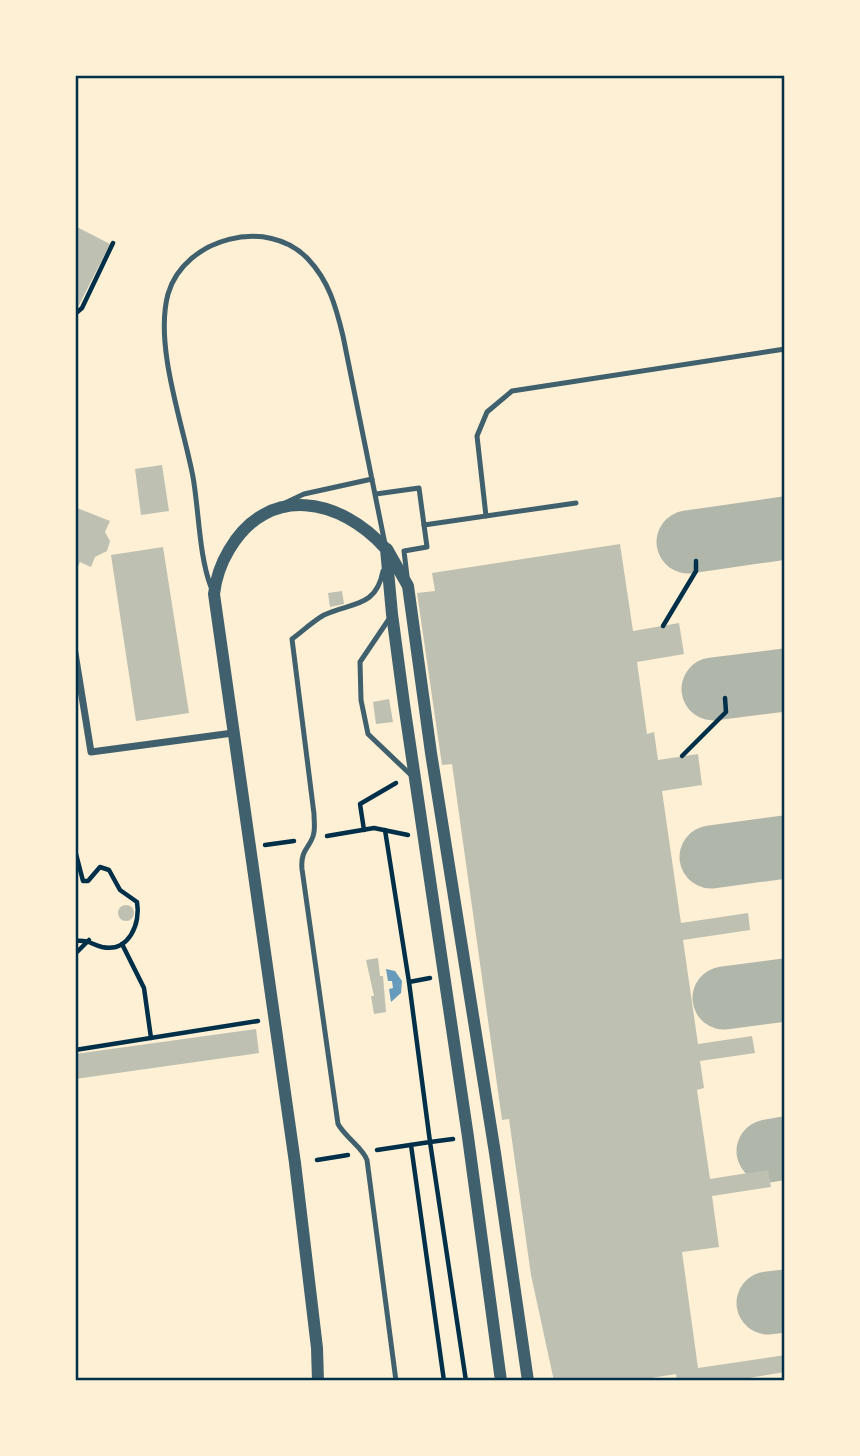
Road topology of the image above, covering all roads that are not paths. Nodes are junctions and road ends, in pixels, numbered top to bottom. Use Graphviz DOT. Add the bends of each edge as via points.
graph roads {
  1 [pos="785,349"];
  2 [pos="372,479"];
  3 [pos="376,494"];
  4 [pos="576,503"];
  5 [pos="280,507"];
  6 [pos="485,516"];
  7 [pos="424,525"];
  8 [pos="386,549"];
  9 [pos="408,586"];
  10 [pos="214,594"];
  11 [pos="392,614"];
  12 [pos="75,653"];
  13 [pos="233,733"];
  14 [pos="414,778"];
  15 [pos="317,1381"];
  16 [pos="396,1381"];
  17 [pos="501,1381"];
  18 [pos="528,1381"];
  1 -- 6 [label="lane" via="512,391 487,412 477,436"];
  2 -- 3 [label="lane"];
  2 -- 5 [label="lane" via="304,494"];
  2 -- 10 [label="lane" via="343,335 325,280 306,257 281,242 238,237 203,250 183,267 169,290 163,317 208,581"];
  3 -- 7 [label="lane" via="419,488"];
  3 -- 8 [label="lane"];
  4 -- 6 [label="lane"];
  5 -- 8 [label="street" via="330,510 363,527"];
  5 -- 10 [label="street" via="258,516 234,540 216,576"];
  6 -- 7 [label="lane"];
  7 -- 9 [label="lane" via="427,547 404,551"];
  8 -- 9 [label="street"];
  8 -- 11 [label="street"];
  8 -- 16 [label="lane" via="382,577 371,597 321,617 292,639 314,814 314,833 301,860 338,1124 368,1160"];
  9 -- 18 [label="street"];
  10 -- 13 [label="street"];
  11 -- 14 [label="street"];
  11 -- 14 [label="lane" via="360,662 361,700 368,734"];
  12 -- 13 [label="street" via="91,752"];
  13 -- 15 [label="street" via="311,1290"];
  14 -- 17 [label="street"];
}
